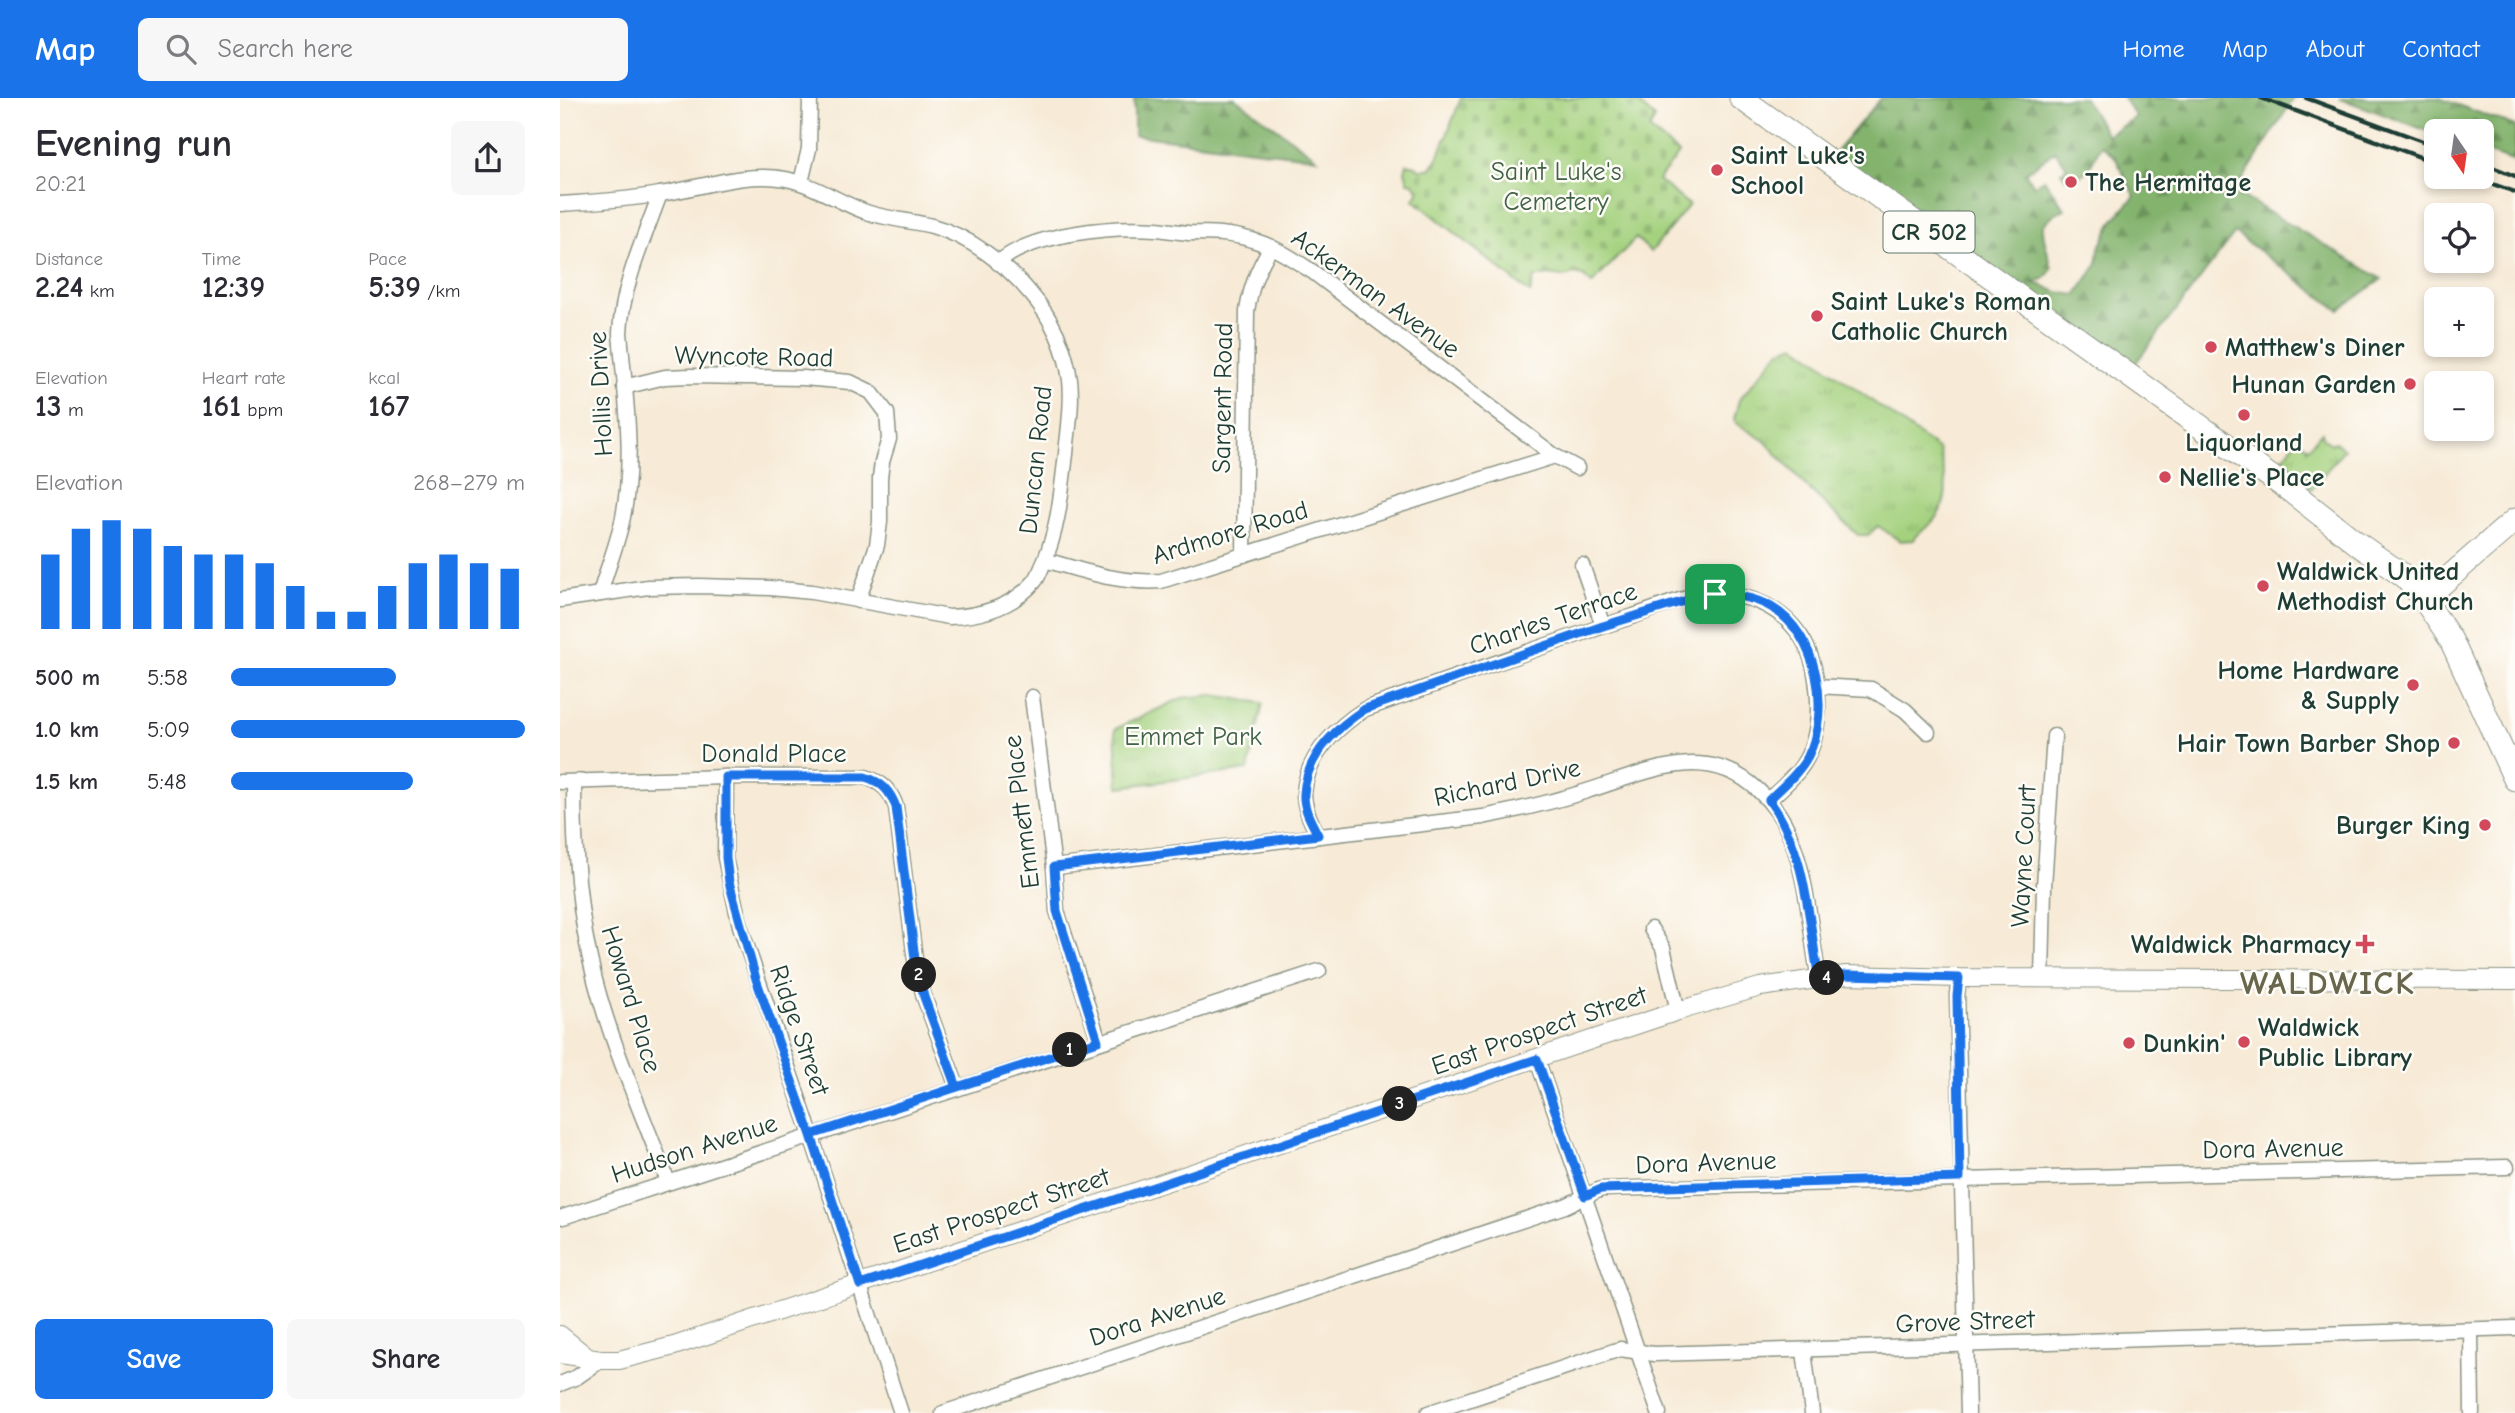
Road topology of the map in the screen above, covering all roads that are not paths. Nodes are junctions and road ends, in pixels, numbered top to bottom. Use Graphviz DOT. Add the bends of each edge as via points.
graph roads {
  1 [pos="810,98"];
  2 [pos="1753,101"];
  3 [pos="801,182"];
  4 [pos="660,194"];
  5 [pos="560,204"];
  6 [pos="1271,247"];
  7 [pos="998,263"];
  8 [pos="624,387"];
  9 [pos="1555,456"];
  10 [pos="1577,468"];
  11 [pos="2515,520"];
  12 [pos="1244,555"];
  13 [pos="1045,560"];
  14 [pos="1582,565"];
  15 [pos="600,594"];
  16 [pos="2424,599"];
  17 [pos="560,600"];
  18 [pos="858,601"];
  19 [pos="1603,626"];
  20 [pos="1817,686"];
  21 [pos="1032,697"];
  22 [pos="1928,732"];
  23 [pos="2054,736"];
  24 [pos="726,777"];
  25 [pos="2515,779"];
  26 [pos="567,782"];
  27 [pos="1769,800"];
  28 [pos="1318,835"];
  29 [pos="1054,867"];
  30 [pos="1651,929"];
  31 [pos="1319,971"];
  32 [pos="1959,978"];
  33 [pos="1819,979"];
  34 [pos="2042,979"];
  35 [pos="2515,980"];
  36 [pos="1678,1011"];
  37 [pos="1098,1041"];
  38 [pos="1537,1059"];
  39 [pos="957,1087"];
  40 [pos="811,1135"];
  41 [pos="2507,1167"];
  42 [pos="1960,1178"];
  43 [pos="668,1182"];
  44 [pos="1585,1196"];
  45 [pos="563,1217"];
  46 [pos="860,1285"];
  47 [pos="2515,1328"];
  48 [pos="2471,1330"];
  49 [pos="560,1335"];
  50 [pos="1966,1345"];
  51 [pos="1804,1351"];
  52 [pos="1639,1352"];
  53 [pos="560,1354"];
  54 [pos="594,1359"];
  55 [pos="560,1384"];
  56 [pos="901,1413"];
  57 [pos="943,1413"];
  58 [pos="1428,1413"];
  59 [pos="1660,1413"];
  60 [pos="1812,1413"];
  61 [pos="1968,1413"];
  62 [pos="2472,1413"];
  1 -- 3 [label="street"];
  2 -- 16 [label="main road, CR 502" via="2292,492 2405,577"];
  3 -- 4 [label="street" via="753,178"];
  3 -- 7 [label="street" via="870,213 943,230"];
  4 -- 5 [label="street"];
  4 -- 8 [label="street, Hollis Drive" via="621,313"];
  6 -- 7 [label="street, Ackerman Avenue" via="1227,234 1123,228 1057,237 1019,249"];
  6 -- 9 [label="street, Ackerman Avenue" via="1313,272"];
  6 -- 12 [label="street, Sargent Road" via="1258,267 1247,311"];
  7 -- 13 [label="street, Duncan Road" via="1045,312 1061,345 1070,380 1058,523"];
  8 -- 15 [label="street, Hollis Drive" via="628,484 617,545"];
  8 -- 18 [label="street, Wyncote Road" via="691,376 850,382 872,392 887,413 889,439 880,478 877,545"];
  9 -- 10 [label="street, Ackerman Avenue"];
  9 -- 12 [label="street, Ardmore Road"];
  11 -- 16 [label="main road"];
  12 -- 13 [label="street, Ardmore Road" via="1183,576 1139,583"];
  13 -- 18 [label="street" via="1037,580 1022,594 987,612 949,617"];
  14 -- 19 [label="street"];
  15 -- 17 [label="street"];
  15 -- 18 [label="street" via="699,586 770,588"];
  16 -- 25 [label="main road" via="2451,640"];
  19 -- 20 [label="street, Charles Terrace" via="1715,594 1756,600 1797,630 1813,664"];
  19 -- 28 [label="street, Charles Terrace" via="1365,709 1347,721 1320,750 1304,794"];
  20 -- 22 [label="street" via="1871,689 1905,710"];
  20 -- 27 [label="street, Charles Terrace" via="1818,716 1808,755"];
  21 -- 29 [label="street, Emmett Place"];
  23 -- 34 [label="street, Wayne Court"];
  24 -- 26 [label="street, Donald Place"];
  24 -- 39 [label="street, Donald Place" via="865,777 885,786 896,807 924,997"];
  24 -- 40 [label="street, Ridge Street" via="729,882 756,979"];
  26 -- 43 [label="street, Howard Place" via="579,895 595,980"];
  27 -- 28 [label="street, Richard Drive" via="1732,771 1713,764 1689,764 1647,771 1555,801 1483,817"];
  27 -- 33 [label="street, Richard Drive" via="1789,832 1798,859"];
  28 -- 29 [label="street, Richard Drive"];
  29 -- 37 [label="street, Emmett Place" via="1057,911"];
  30 -- 36 [label="street" via="1663,948"];
  31 -- 37 [label="street, Hudson Avenue"];
  32 -- 33 [label="street, East Prospect Street" via="1846,975"];
  32 -- 34 [label="street, East Prospect Street"];
  32 -- 42 [label="street"];
  33 -- 36 [label="street, East Prospect Street" via="1760,987"];
  34 -- 35 [label="street, East Prospect Street"];
  36 -- 38 [label="street, East Prospect Street"];
  37 -- 39 [label="street, Hudson Avenue"];
  38 -- 44 [label="street"];
  38 -- 46 [label="street, East Prospect Street"];
  39 -- 40 [label="street, Hudson Avenue"];
  40 -- 43 [label="street, Hudson Avenue"];
  40 -- 46 [label="street, Ridge Street"];
  41 -- 42 [label="street, Dora Avenue"];
  42 -- 44 [label="street, Dora Avenue" via="1601,1189"];
  42 -- 50 [label="street"];
  43 -- 45 [label="street, Hudson Avenue"];
  44 -- 52 [label="street"];
  44 -- 57 [label="street, Dora Avenue"];
  46 -- 54 [label="street, East Prospect Street" via="674,1346 628,1358"];
  46 -- 56 [label="street, Ridge Street"];
  47 -- 48 [label="street, Grove Street"];
  48 -- 50 [label="street, Grove Street"];
  48 -- 62 [label="street"];
  49 -- 54 [label="street"];
  50 -- 51 [label="street, Grove Street"];
  50 -- 61 [label="street"];
  51 -- 52 [label="street, Grove Street"];
  51 -- 60 [label="street"];
  52 -- 58 [label="street, Grove Street" via="1620,1349"];
  52 -- 59 [label="street"];
  53 -- 54 [label="street, East Prospect Street"];
  54 -- 55 [label="street, East Prospect Street" via="577,1377"];
}
